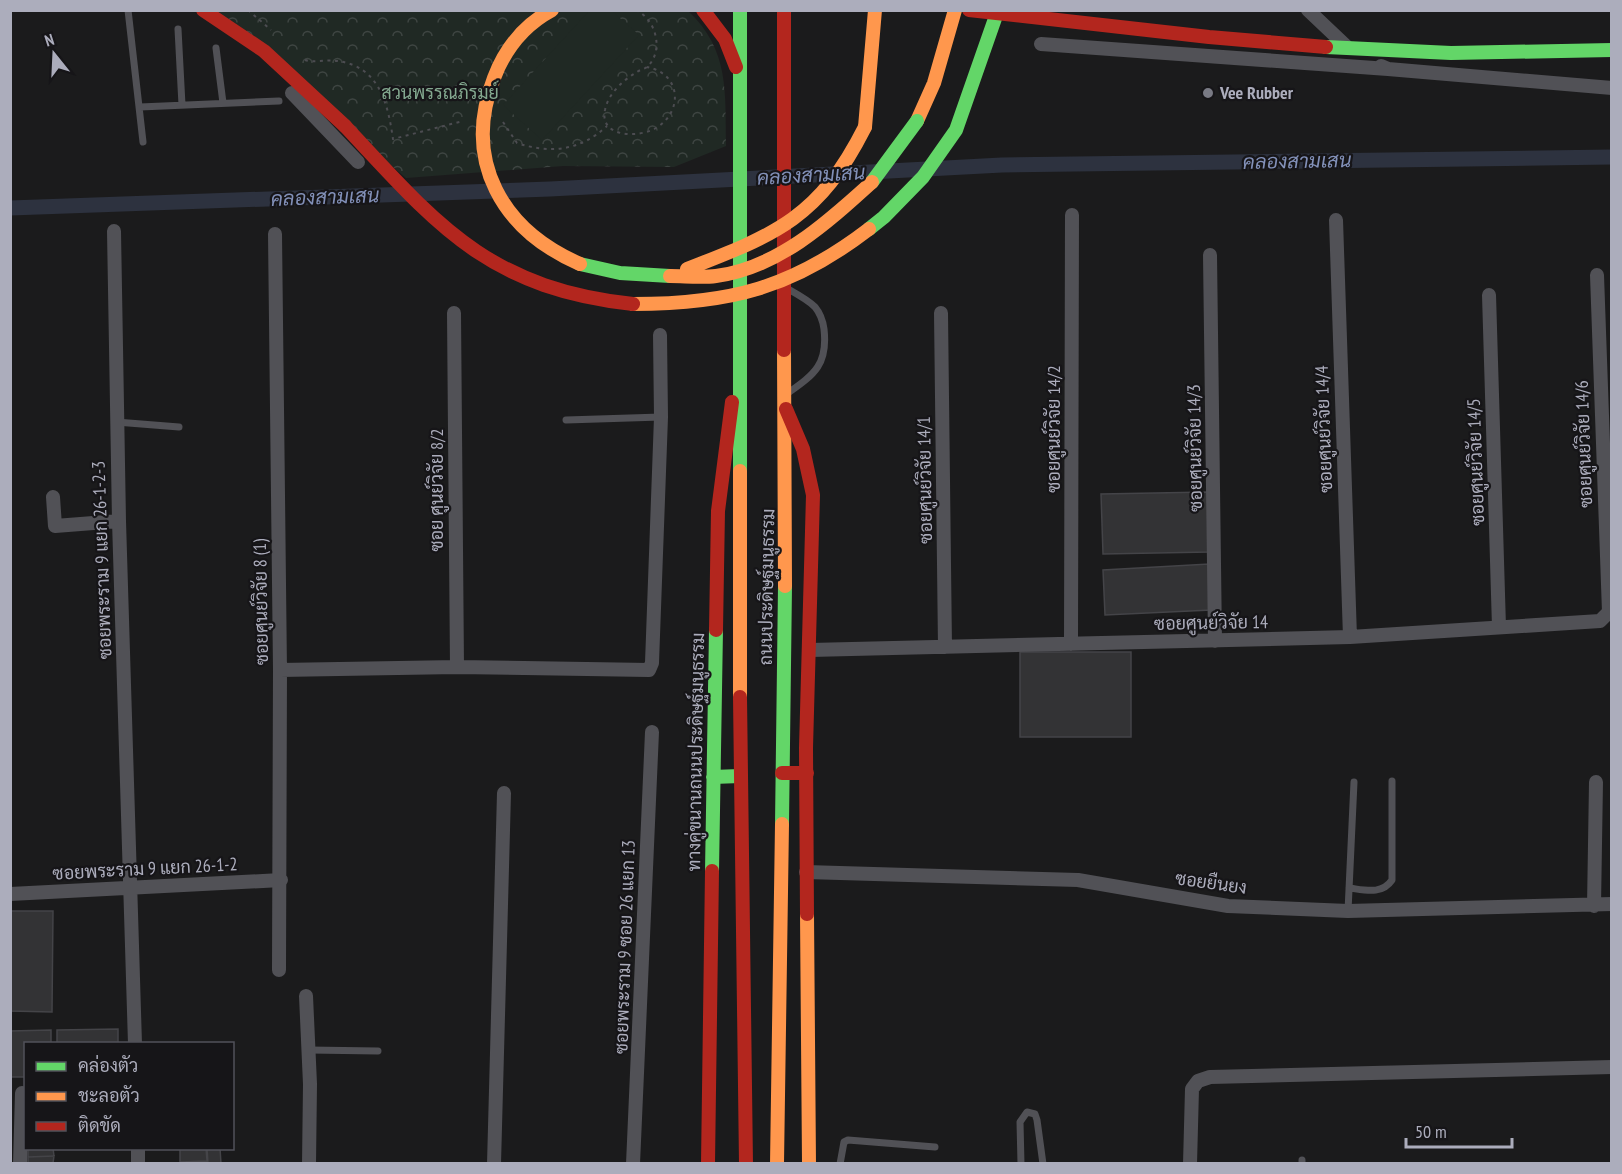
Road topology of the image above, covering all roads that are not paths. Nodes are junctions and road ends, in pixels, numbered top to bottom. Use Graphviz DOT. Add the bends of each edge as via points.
graph roads {
  1 [pos="128,10"];
  2 [pos="187,10"];
  3 [pos="203,10"];
  4 [pos="552,10"];
  5 [pos="704,10"];
  6 [pos="740,10"];
  7 [pos="784,10"];
  8 [pos="875,10"];
  9 [pos="955,10"];
  10 [pos="969,10"];
  11 [pos="998,10"];
  12 [pos="1308,10"];
  13 [pos="177,29"];
  14 [pos="1041,44"];
  15 [pos="216,48"];
  16 [pos="1611,50"];
  17 [pos="1388,69"];
  18 [pos="740,77"];
  19 [pos="1611,88"];
  20 [pos="279,101"];
  21 [pos="223,103"];
  22 [pos="182,105"];
  23 [pos="140,107"];
  24 [pos="361,128"];
  25 [pos="143,142"];
  26 [pos="341,144"];
  27 [pos="358,162"];
  28 [pos="1072,214"];
  29 [pos="1336,220"];
  30 [pos="114,231"];
  31 [pos="274,234"];
  32 [pos="1210,255"];
  33 [pos="1597,275"];
  34 [pos="670,276"];
  35 [pos="783,286"];
  36 [pos="1489,295"];
  37 [pos="454,313"];
  38 [pos="941,313"];
  39 [pos="660,335"];
  40 [pos="740,342"];
  41 [pos="785,401"];
  42 [pos="661,417"];
  43 [pos="566,420"];
  44 [pos="116,422"];
  45 [pos="179,427"];
  46 [pos="1607,443"];
  47 [pos="52,497"];
  48 [pos="119,521"];
  49 [pos="1608,532"];
  50 [pos="1609,612"];
  51 [pos="1499,627"];
  52 [pos="1350,637"];
  53 [pos="1215,641"];
  54 [pos="1071,644"];
  55 [pos="945,647"];
  56 [pos="810,650"];
  57 [pos="457,667"];
  58 [pos="280,670"];
  59 [pos="652,732"];
  60 [pos="782,773"];
  61 [pos="807,773"];
  62 [pos="740,776"];
  63 [pos="714,777"];
  64 [pos="1392,781"];
  65 [pos="1354,782"];
  66 [pos="1596,782"];
  67 [pos="504,794"];
  68 [pos="806,872"];
  69 [pos="281,880"];
  70 [pos="1349,888"];
  71 [pos="130,889"];
  72 [pos="10,894"];
  73 [pos="1611,904"];
  74 [pos="1594,906"];
  75 [pos="1348,911"];
  76 [pos="279,970"];
  77 [pos="306,996"];
  78 [pos="135,1042"];
  79 [pos="308,1050"];
  80 [pos="378,1050"];
  81 [pos="1611,1067"];
  82 [pos="22,1093"];
  83 [pos="935,1147"];
  84 [pos="20,1164"];
  85 [pos="309,1164"];
  86 [pos="494,1164"];
  87 [pos="633,1164"];
  88 [pos="708,1164"];
  89 [pos="746,1164"];
  90 [pos="777,1164"];
  91 [pos="809,1164"];
  92 [pos="840,1164"];
  93 [pos="1021,1164"];
  94 [pos="1043,1164"];
  95 [pos="1190,1164"];
  1 -- 23 [label="lane"];
  2 -- 26 [label="street" via="260,61"];
  3 -- 11 [label="main road, bridge" via="264,51 302,84 430,216 498,267 598,300 663,307 725,300 776,286 853,243 896,207 958,128"];
  4 -- 34 [label="main road, bridge" via="522,33 504,55 487,91 481,132 484,164 507,210 548,249 580,264 620,273"];
  5 -- 18 [label="main road" via="724,39"];
  6 -- 18 [label="main road, ถนนประดิษฐ์มนูธรรม"];
  7 -- 35 [label="main road, ถนนประดิษฐ์มนูธรรม"];
  8 -- 34 [label="main road, bridge" via="865,128 846,164 822,194 789,222 754,243"];
  9 -- 34 [label="main road, bridge" via="934,83 917,121 878,177 851,203 824,226 768,261 717,276"];
  10 -- 16 [label="main road, bridge" via="1311,45 1456,54"];
  12 -- 17 [label="street" via="1351,51"];
  13 -- 22 [label="lane"];
  14 -- 17 [label="street"];
  15 -- 21 [label="lane"];
  17 -- 19 [label="street"];
  18 -- 40 [label="main road, ถนนประดิษฐ์มนูธรรม"];
  20 -- 21 [label="lane"];
  21 -- 22 [label="lane"];
  22 -- 23 [label="lane"];
  23 -- 25 [label="lane"];
  24 -- 26 [label="street"];
  26 -- 27 [label="street"];
  28 -- 54 [label="street, ซอยศูนย์วิจัย 14/2"];
  29 -- 52 [label="street, ซอยศูนย์วิจัย 14/4"];
  30 -- 44 [label="street, ซอยพระราม 9 แยก 26-1-2-3"];
  31 -- 58 [label="street, ซอยศูนย์วิจัย 8 (1)"];
  32 -- 53 [label="street, ซอยศูนย์วิจัย 14/3"];
  33 -- 46 [label="street, ซอยศูนย์วิจัย 14/6"];
  35 -- 41 [label="main road, ถนนประดิษฐ์มนูธรรม"];
  35 -- 41 [label="lane" via="816,308 823,322 825,341 821,363"];
  36 -- 51 [label="street, ซอยศูนย์วิจัย 14/5"];
  37 -- 57 [label="street, ซอย ศูนย์วิจัย 8/2"];
  38 -- 55 [label="street, ซอยศูนย์วิจัย 14/1"];
  39 -- 42 [label="street"];
  40 -- 62 [label="main road, ถนนประดิษฐ์มนูธรรม"];
  40 -- 63 [label="main road, ทางคู่ขนานถนนประดิษฐ์มนูธรรม" via="718,511"];
  41 -- 56 [label="main road" via="813,495"];
  41 -- 60 [label="main road, ถนนประดิษฐ์มนูธรรม"];
  42 -- 43 [label="lane"];
  42 -- 57 [label="street" via="651,668"];
  44 -- 45 [label="lane"];
  44 -- 48 [label="street, ซอยพระราม 9 แยก 26-1-2-3"];
  46 -- 49 [label="street, ซอยศูนย์วิจัย 14/6"];
  47 -- 48 [label="street" via="55,526"];
  48 -- 71 [label="street, ซอยพระราม 9 แยก 26-1-2-3"];
  49 -- 50 [label="street, ซอยศูนย์วิจัย 14/6"];
  50 -- 51 [label="street, ซอยศูนย์วิจัย 14" via="1600,621"];
  51 -- 52 [label="street, ซอยศูนย์วิจัย 14"];
  52 -- 53 [label="street, ซอยศูนย์วิจัย 14"];
  53 -- 54 [label="street, ซอยศูนย์วิจัย 14"];
  54 -- 55 [label="street, ซอยศูนย์วิจัย 14"];
  55 -- 56 [label="street, ซอยศูนย์วิจัย 14"];
  56 -- 61 [label="main road"];
  57 -- 58 [label="street"];
  58 -- 69 [label="street, ซอยศูนย์วิจัย 8 (1)"];
  59 -- 87 [label="street, ซอยพระราม 9 ซอย 26 แยก 13"];
  60 -- 61 [label="main road"];
  60 -- 90 [label="main road, ถนนประดิษฐ์มนูธรรม"];
  61 -- 68 [label="main road"];
  62 -- 63 [label="main road"];
  62 -- 89 [label="main road, ถนนประดิษฐ์มนูธรรม"];
  63 -- 88 [label="main road, ทางคู่ขนานถนนประดิษฐ์มนูธรรม"];
  64 -- 70 [label="lane" via="1392,880 1386,888 1374,891"];
  65 -- 70 [label="lane"];
  66 -- 74 [label="street"];
  67 -- 86 [label="street"];
  68 -- 75 [label="street, ซอยยืนยง" via="1078,880 1228,906"];
  68 -- 91 [label="main road"];
  69 -- 71 [label="street, ซอยพระราม 9 แยก 26-1-2"];
  69 -- 76 [label="street, ซอยศูนย์วิจัย 8 (1)"];
  70 -- 75 [label="lane"];
  71 -- 72 [label="street, ซอยพระราม 9 แยก 26-1-2"];
  71 -- 78 [label="street, ซอยพระราม 9 แยก 26-1-2-3"];
  73 -- 74 [label="street, ซอยยืนยง"];
  74 -- 75 [label="street, ซอยยืนยง"];
  77 -- 79 [label="street"];
  79 -- 80 [label="lane"];
  79 -- 85 [label="street"];
  81 -- 95 [label="street" via="1210,1077 1198,1081 1192,1089"];
  82 -- 84 [label="street"];
  83 -- 92 [label="lane" via="848,1140 844,1142"];
  93 -- 94 [label="lane" via="1020,1122 1027,1112 1035,1114 1037,1120"];
}
